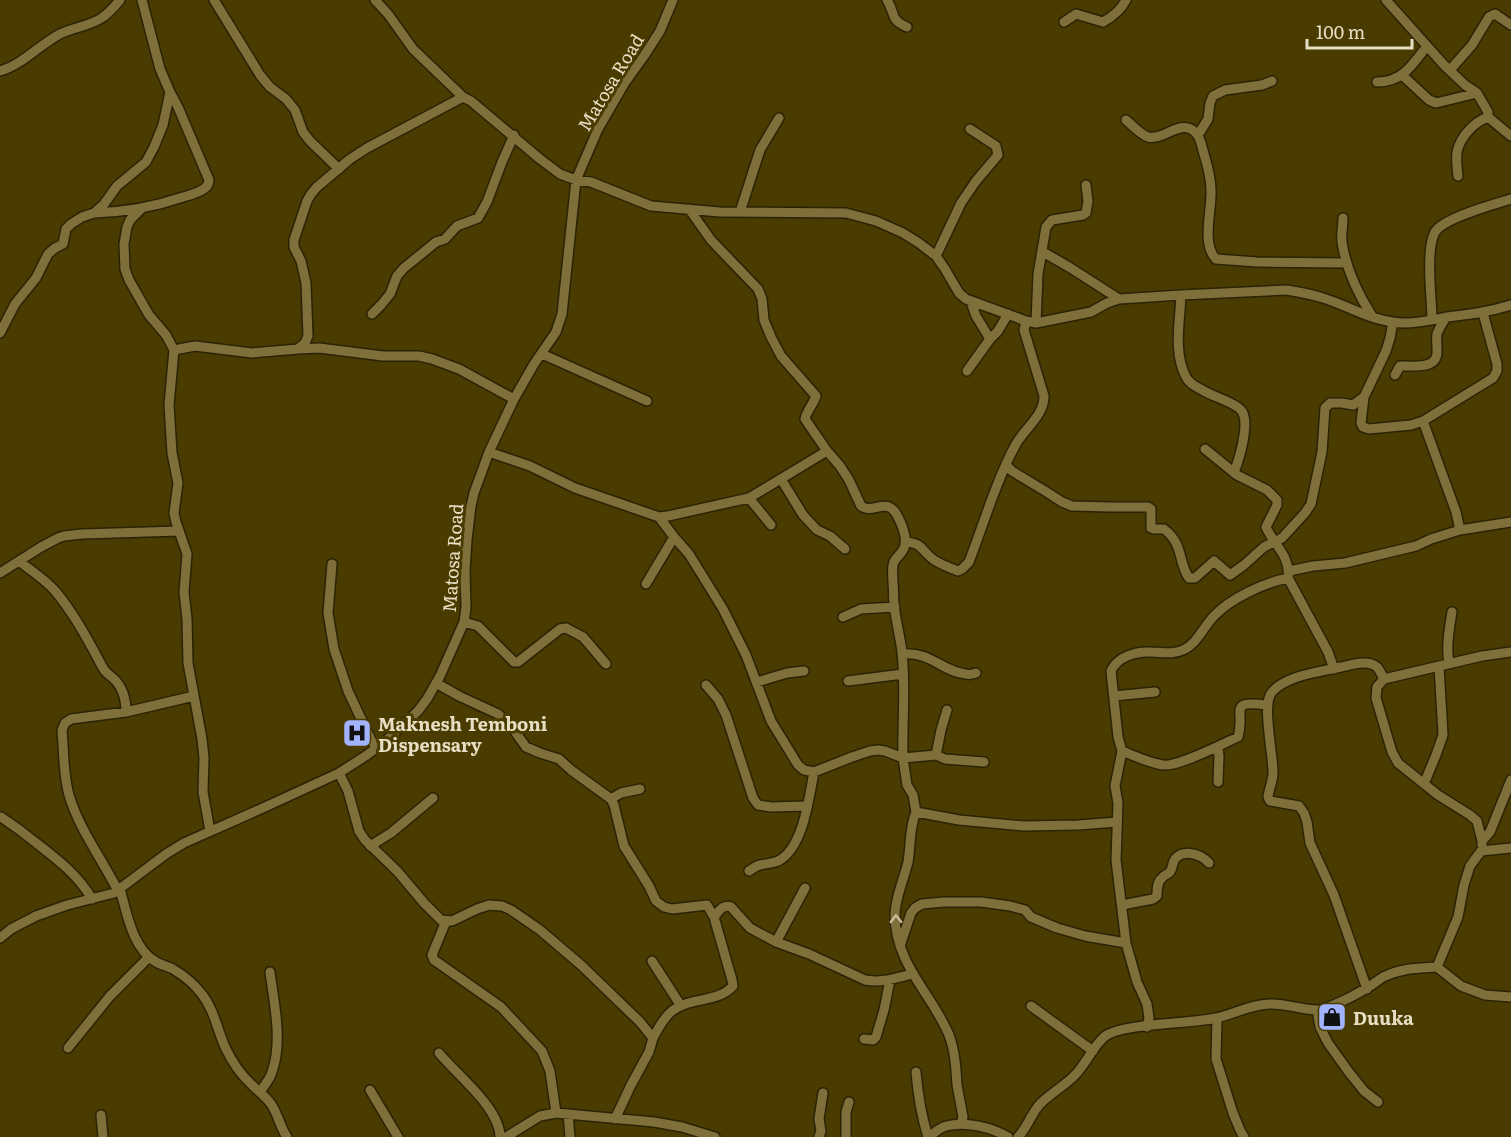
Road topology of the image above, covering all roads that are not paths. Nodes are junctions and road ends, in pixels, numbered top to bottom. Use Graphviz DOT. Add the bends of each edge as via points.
graph roads {
  1 [pos="120,0"];
  2 [pos="142,0"];
  3 [pos="214,0"];
  4 [pos="674,0"];
  5 [pos="887,0"];
  6 [pos="1126,0"];
  7 [pos="377,1"];
  8 [pos="1392,2"];
  9 [pos="1064,22"];
  10 [pos="1511,25"];
  11 [pos="908,27"];
  12 [pos="1427,46"];
  13 [pos="1450,70"];
  14 [pos="0,71"];
  15 [pos="1402,75"];
  16 [pos="1272,81"];
  17 [pos="1377,82"];
  18 [pos="170,92"];
  19 [pos="1477,93"];
  20 [pos="463,97"];
  21 [pos="779,117"];
  22 [pos="1488,117"];
  23 [pos="1126,120"];
  24 [pos="970,129"];
  25 [pos="514,135"];
  26 [pos="1198,135"];
  27 [pos="1511,136"];
  28 [pos="339,169"];
  29 [pos="1458,176"];
  30 [pos="576,180"];
  31 [pos="1086,185"];
  32 [pos="1511,199"];
  33 [pos="141,209"];
  34 [pos="688,209"];
  35 [pos="740,212"];
  36 [pos="94,213"];
  37 [pos="1343,218"];
  38 [pos="1043,252"];
  39 [pos="936,256"];
  40 [pos="1346,263"];
  41 [pos="1181,295"];
  42 [pos="1119,299"];
  43 [pos="971,302"];
  44 [pos="1511,305"];
  45 [pos="1483,313"];
  46 [pos="372,314"];
  47 [pos="1008,314"];
  48 [pos="1372,316"];
  49 [pos="1446,318"];
  50 [pos="1432,320"];
  51 [pos="1031,322"];
  52 [pos="1393,322"];
  53 [pos="0,333"];
  54 [pos="990,339"];
  55 [pos="298,349"];
  56 [pos="174,350"];
  57 [pos="542,354"];
  58 [pos="967,371"];
  59 [pos="1395,375"];
  60 [pos="1364,397"];
  61 [pos="514,399"];
  62 [pos="647,401"];
  63 [pos="1423,421"];
  64 [pos="1205,449"];
  65 [pos="828,451"];
  66 [pos="489,452"];
  67 [pos="1006,465"];
  68 [pos="1234,472"];
  69 [pos="781,479"];
  70 [pos="749,498"];
  71 [pos="659,517"];
  72 [pos="1511,522"];
  73 [pos="771,525"];
  74 [pos="1461,530"];
  75 [pos="179,531"];
  76 [pos="674,537"];
  77 [pos="1276,541"];
  78 [pos="905,542"];
  79 [pos="845,549"];
  80 [pos="20,561"];
  81 [pos="332,564"];
  82 [pos="0,573"];
  83 [pos="1288,574"];
  84 [pos="646,584"];
  85 [pos="895,607"];
  86 [pos="1452,612"];
  87 [pos="843,617"];
  88 [pos="464,622"];
  89 [pos="1511,652"];
  90 [pos="902,654"];
  91 [pos="606,664"];
  92 [pos="1444,665"];
  93 [pos="1334,669"];
  94 [pos="804,670"];
  95 [pos="976,673"];
  96 [pos="903,674"];
  97 [pos="1384,679"];
  98 [pos="848,681"];
  99 [pos="757,682"];
  100 [pos="436,683"];
  101 [pos="706,685"];
  102 [pos="1155,692"];
  103 [pos="194,696"];
  104 [pos="1114,696"];
  105 [pos="1267,705"];
  106 [pos="947,710"];
  107 [pos="126,712"];
  108 [pos="376,747"];
  109 [pos="1218,748"];
  110 [pos="1122,751"];
  111 [pos="936,755"];
  112 [pos="903,758"];
  113 [pos="984,762"];
  114 [pos="814,772"];
  115 [pos="339,773"];
  116 [pos="1511,780"];
  117 [pos="1218,782"];
  118 [pos="1424,784"];
  119 [pos="640,789"];
  120 [pos="433,798"];
  121 [pos="611,799"];
  122 [pos="807,806"];
  123 [pos="0,812"];
  124 [pos="914,817"];
  125 [pos="0,818"];
  126 [pos="1117,822"];
  127 [pos="210,831"];
  128 [pos="370,846"];
  129 [pos="1482,846"];
  130 [pos="1511,848"];
  131 [pos="1209,863"];
  132 [pos="749,871"];
  133 [pos="805,888"];
  134 [pos="119,890"];
  135 [pos="92,899"];
  136 [pos="1122,904"];
  137 [pos="714,917"];
  138 [pos="446,921"];
  139 [pos="0,938"];
  140 [pos="776,942"];
  141 [pos="1126,943"];
  142 [pos="900,946"];
  143 [pos="149,957"];
  144 [pos="652,961"];
  145 [pos="1437,968"];
  146 [pos="270,972"];
  147 [pos="912,974"];
  148 [pos="890,980"];
  149 [pos="1367,989"];
  150 [pos="1511,997"];
  151 [pos="681,1006"];
  152 [pos="1031,1006"];
  153 [pos="1317,1010"];
  154 [pos="1217,1018"];
  155 [pos="1147,1027"];
  156 [pos="653,1038"];
  157 [pos="864,1039"];
  158 [pos="68,1048"];
  159 [pos="1093,1051"];
  160 [pos="439,1053"];
  161 [pos="916,1072"];
  162 [pos="370,1090"];
  163 [pos="260,1092"];
  164 [pos="823,1093"];
  165 [pos="849,1102"];
  166 [pos="1378,1102"];
  167 [pos="556,1113"];
  168 [pos="568,1114"];
  169 [pos="101,1115"];
  170 [pos="615,1119"];
  171 [pos="961,1124"];
  172 [pos="682,1127"];
  173 [pos="103,1137"];
  174 [pos="287,1137"];
  175 [pos="398,1137"];
  176 [pos="500,1137"];
  177 [pos="506,1137"];
  178 [pos="570,1137"];
  179 [pos="683,1137"];
  180 [pos="715,1137"];
  181 [pos="819,1137"];
  182 [pos="846,1137"];
  183 [pos="928,1137"];
  184 [pos="1008,1137"];
  185 [pos="1018,1137"];
  186 [pos="1244,1137"];
  1 -- 14 [label="street" via="96,21 61,34"];
  2 -- 18 [label="street"];
  3 -- 28 [label="street" via="260,75 286,99 303,132"];
  4 -- 30 [label="street, Matosa Road" via="660,31 598,129"];
  5 -- 11 [label="street" via="895,20"];
  6 -- 9 [label="street" via="1103,22 1076,14"];
  7 -- 20 [label="street" via="413,49"];
  8 -- 12 [label="street"];
  10 -- 13 [label="street" via="1495,14 1489,18"];
  12 -- 13 [label="street"];
  12 -- 15 [label="street"];
  13 -- 19 [label="street"];
  15 -- 17 [label="street"];
  15 -- 19 [label="street" via="1436,103"];
  16 -- 26 [label="street" via="1213,96 1208,119"];
  18 -- 33 [label="street" via="209,180 197,192"];
  18 -- 36 [label="street" via="163,125 146,162 117,186"];
  19 -- 22 [label="street"];
  20 -- 25 [label="street"];
  20 -- 28 [label="street" via="359,152"];
  21 -- 35 [label="street" via="760,150"];
  22 -- 27 [label="street"];
  22 -- 29 [label="street" via="1471,128 1458,147"];
  23 -- 26 [label="street" via="1149,137 1185,127"];
  24 -- 39 [label="street" via="996,146 998,155 962,203"];
  25 -- 30 [label="street" via="560,174"];
  25 -- 46 [label="street" via="478,218 457,226 404,268 390,294"];
  26 -- 40 [label="street" via="1212,193 1208,230 1213,257 1257,262"];
  28 -- 55 [label="street" via="307,201 294,240 304,272 308,316 308,336"];
  30 -- 34 [label="street" via="591,182 651,206"];
  30 -- 57 [label="street, Matosa Road" via="562,314"];
  31 -- 38 [label="street" via="1086,213 1050,222"];
  32 -- 50 [label="street" via="1460,216 1436,230 1430,262"];
  33 -- 36 [label="street"];
  33 -- 56 [label="street" via="127,227 124,269"];
  34 -- 35 [label="street"];
  34 -- 65 [label="street" via="711,240 758,289 764,320 781,356 816,396 805,419"];
  35 -- 39 [label="street" via="846,213 903,233"];
  36 -- 53 [label="street" via="66,229 63,244 48,254"];
  37 -- 40 [label="street"];
  38 -- 42 [label="street"];
  38 -- 51 [label="street"];
  39 -- 43 [label="street" via="959,293"];
  40 -- 48 [label="street"];
  41 -- 42 [label="street"];
  41 -- 48 [label="street" via="1287,290 1324,298"];
  41 -- 68 [label="street" via="1178,342 1185,376 1194,386 1243,413 1243,441"];
  42 -- 51 [label="street" via="1091,312"];
  43 -- 47 [label="street"];
  43 -- 54 [label="street"];
  44 -- 45 [label="street"];
  45 -- 49 [label="street"];
  45 -- 63 [label="street" via="1497,371 1493,378"];
  47 -- 51 [label="street"];
  47 -- 54 [label="street"];
  48 -- 52 [label="street"];
  49 -- 50 [label="street"];
  49 -- 59 [label="street" via="1437,334 1435,360 1426,365 1400,366"];
  50 -- 52 [label="street"];
  51 -- 67 [label="street" via="1024,330 1044,401"];
  52 -- 60 [label="street" via="1386,351"];
  54 -- 58 [label="street"];
  55 -- 56 [label="street" via="252,353 195,346"];
  55 -- 61 [label="street" via="432,359"];
  56 -- 75 [label="street" via="169,405 178,483 174,513"];
  57 -- 61 [label="street, Matosa Road"];
  57 -- 62 [label="street"];
  60 -- 63 [label="street" via="1363,427"];
  60 -- 77 [label="street" via="1353,405 1330,403 1325,408 1322,452 1311,504"];
  61 -- 66 [label="street, Matosa Road"];
  63 -- 74 [label="street"];
  64 -- 68 [label="street"];
  65 -- 69 [label="street"];
  65 -- 78 [label="street" via="862,508 884,506 893,510"];
  66 -- 71 [label="street" via="530,466 574,488"];
  66 -- 88 [label="street, Matosa Road" via="471,506"];
  67 -- 77 [label="street" via="1071,506 1149,507 1151,528 1169,533 1179,548 1187,576 1192,579 1214,561 1228,575 1232,574"];
  67 -- 78 [label="street" via="969,562 962,569 943,565 927,555 919,544"];
  68 -- 77 [label="street" via="1268,490 1277,500 1266,526"];
  69 -- 70 [label="street"];
  69 -- 79 [label="street" via="803,515"];
  70 -- 71 [label="street"];
  70 -- 73 [label="street"];
  71 -- 76 [label="street"];
  72 -- 74 [label="street"];
  74 -- 83 [label="street" via="1416,546"];
  75 -- 80 [label="street" via="64,536"];
  75 -- 103 [label="street" via="187,554 184,592"];
  76 -- 84 [label="street"];
  76 -- 99 [label="street" via="723,609"];
  77 -- 83 [label="street"];
  78 -- 85 [label="street" via="893,564"];
  80 -- 82 [label="street"];
  80 -- 107 [label="street" via="55,592 80,626 104,671 122,688"];
  81 -- 108 [label="street" via="328,613 333,649 348,691"];
  83 -- 93 [label="street"];
  83 -- 104 [label="street" via="1220,610 1185,649 1128,655 1111,671"];
  85 -- 87 [label="street" via="861,609"];
  85 -- 90 [label="street"];
  86 -- 92 [label="street"];
  88 -- 91 [label="street" via="478,626 514,662 566,628 583,637"];
  88 -- 100 [label="street, Matosa Road"];
  89 -- 92 [label="street"];
  90 -- 95 [label="street" via="913,653 966,674"];
  90 -- 96 [label="street"];
  92 -- 97 [label="street"];
  92 -- 118 [label="street" via="1443,735"];
  93 -- 97 [label="street" via="1368,663 1376,666"];
  93 -- 105 [label="street" via="1315,671 1280,685 1270,694"];
  94 -- 99 [label="street"];
  96 -- 98 [label="street"];
  96 -- 112 [label="street"];
  97 -- 118 [label="street" via="1377,687 1376,698 1392,752 1398,763"];
  99 -- 114 [label="street" via="771,721 788,750 798,765"];
  100 -- 108 [label="street, Matosa Road" via="418,711"];
  100 -- 121 [label="street" via="498,714 526,747 559,759"];
  101 -- 122 [label="street" via="726,715 758,805"];
  102 -- 104 [label="street"];
  103 -- 107 [label="street"];
  103 -- 127 [label="street"];
  104 -- 110 [label="street"];
  105 -- 109 [label="street" via="1241,706 1238,737"];
  105 -- 149 [label="street" via="1273,776 1268,797 1270,801 1299,806 1304,813 1310,843 1334,895"];
  106 -- 111 [label="street"];
  107 -- 134 [label="street" via="71,719 62,730 70,796"];
  108 -- 115 [label="street, Matosa Road"];
  109 -- 110 [label="street" via="1169,765"];
  109 -- 117 [label="street"];
  110 -- 126 [label="street" via="1115,786"];
  111 -- 112 [label="street"];
  111 -- 113 [label="street"];
  112 -- 114 [label="street" via="885,751 870,751"];
  112 -- 124 [label="street" via="907,785 913,795"];
  114 -- 122 [label="street"];
  115 -- 127 [label="street, Matosa Road"];
  115 -- 128 [label="street" via="359,831"];
  116 -- 129 [label="street"];
  118 -- 129 [label="street" via="1477,821"];
  119 -- 121 [label="street"];
  120 -- 128 [label="street"];
  121 -- 137 [label="street" via="624,846 656,901 672,909 705,904"];
  122 -- 132 [label="street" via="798,837 786,856"];
  123 -- 125 [label="street"];
  124 -- 126 [label="street" via="1016,826"];
  142 -- 124 [label="street, one-way" via="895,914"];
  125 -- 135 [label="street" via="60,861"];
  126 -- 136 [label="street" via="1116,860"];
  127 -- 134 [label="street, Matosa Road" via="166,854"];
  128 -- 138 [label="street"];
  129 -- 130 [label="street"];
  129 -- 145 [label="street" via="1470,866 1458,917"];
  131 -- 136 [label="street" via="1187,853 1180,855 1158,883 1153,900"];
  133 -- 140 [label="street"];
  134 -- 135 [label="street, Matosa Road"];
  134 -- 143 [label="street" via="131,928"];
  135 -- 139 [label="street, Matosa Road" via="36,916"];
  136 -- 141 [label="street"];
  137 -- 140 [label="street" via="722,907 729,906 750,928"];
  137 -- 151 [label="street" via="733,986 718,995"];
  138 -- 156 [label="street" via="489,905 512,910 581,965"];
  138 -- 167 [label="street" via="432,955 434,960 501,1007 542,1051 550,1071"];
  140 -- 148 [label="street" via="865,980"];
  141 -- 142 [label="street" via="1057,928 1010,906 944,902 915,908"];
  141 -- 155 [label="street" via="1147,1004"];
  142 -- 147 [label="street"];
  143 -- 158 [label="street" via="110,996"];
  143 -- 163 [label="street" via="178,973 201,993 213,1012 225,1048"];
  144 -- 151 [label="street"];
  145 -- 149 [label="street" via="1398,971"];
  145 -- 150 [label="street" via="1461,986 1485,995"];
  146 -- 163 [label="street" via="276,1057 272,1074"];
  147 -- 148 [label="street"];
  147 -- 171 [label="street" via="954,1050"];
  148 -- 157 [label="street" via="876,1037"];
  149 -- 153 [label="street"];
  151 -- 156 [label="street" via="666,1018"];
  152 -- 159 [label="street"];
  153 -- 154 [label="street" via="1260,1004"];
  153 -- 166 [label="street" via="1329,1043 1364,1091"];
  154 -- 155 [label="street"];
  154 -- 186 [label="street" via="1216,1059"];
  155 -- 159 [label="street" via="1109,1034"];
  156 -- 170 [label="street"];
  159 -- 185 [label="street" via="1076,1075 1042,1103"];
  160 -- 176 [label="street" via="492,1113"];
  161 -- 183 [label="street"];
  162 -- 175 [label="street"];
  163 -- 174 [label="street" via="273,1107"];
  164 -- 181 [label="street"];
  165 -- 182 [label="street"];
  167 -- 168 [label="street"];
  167 -- 177 [label="street" via="540,1116"];
  168 -- 170 [label="street"];
  168 -- 178 [label="street"];
  169 -- 173 [label="street"];
  170 -- 172 [label="street"];
  171 -- 183 [label="street" via="946,1126"];
  171 -- 184 [label="street"];
  172 -- 179 [label="street"];
  172 -- 180 [label="street"];
}
